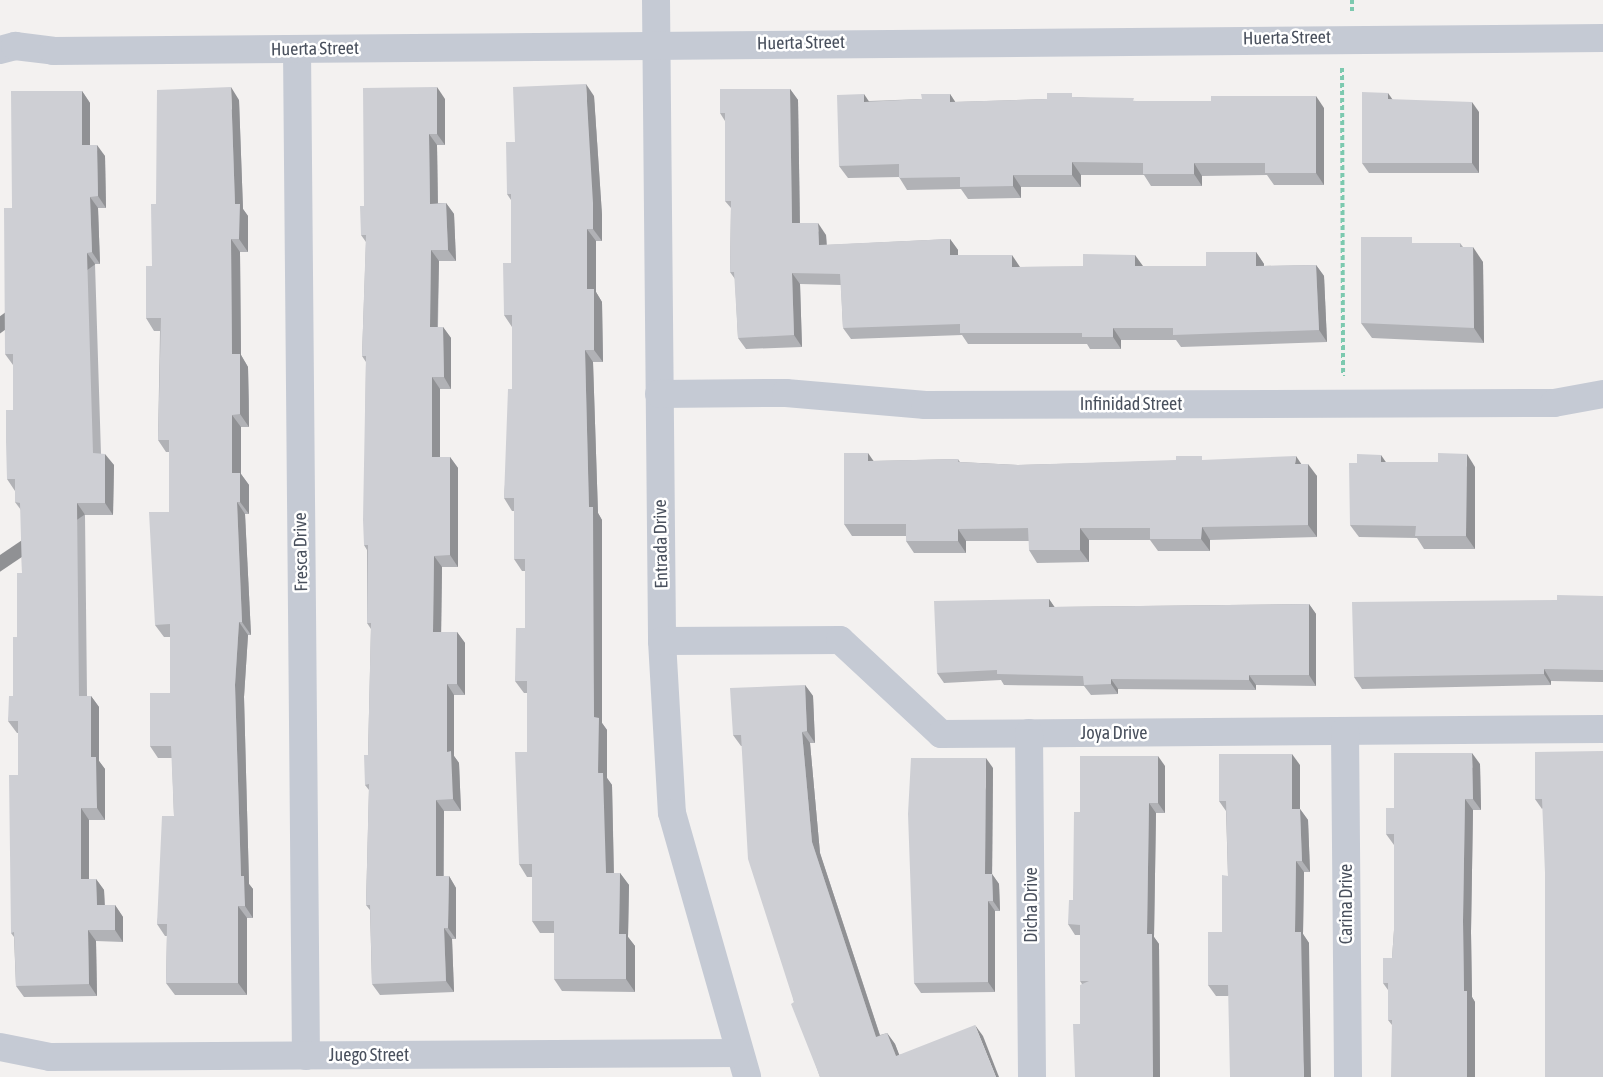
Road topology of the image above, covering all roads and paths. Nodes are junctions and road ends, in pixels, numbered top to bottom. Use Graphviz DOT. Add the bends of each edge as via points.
graph roads {
  1 [pos="656,0"];
  2 [pos="1342,38"];
  3 [pos="1603,38"];
  4 [pos="655,45"];
  5 [pos="297,49"];
  6 [pos="0,50"];
  7 [pos="659,394"];
  8 [pos="1603,394"];
  9 [pos="1343,404"];
  10 [pos="662,641"];
  11 [pos="1603,729"];
  12 [pos="1345,731"];
  13 [pos="1029,734"];
  14 [pos="0,1047"];
  15 [pos="306,1056"];
  16 [pos="743,1065"];
  17 [pos="1032,1077"];
  18 [pos="1348,1077"];
  1 -- 4 [label="street, Entrada Drive"];
  2 -- 3 [label="street, Huerta Street"];
  2 -- 4 [label="street, Huerta Street"];
  2 -- 9 [label="path"];
  4 -- 5 [label="street, Huerta Street"];
  4 -- 7 [label="street, Entrada Drive"];
  5 -- 6 [label="street, Huerta Street" via="53,51 15,46"];
  5 -- 15 [label="street, Fresca Drive"];
  7 -- 9 [label="street, Infinidad Street" via="786,393 925,405"];
  7 -- 10 [label="street, Entrada Drive"];
  8 -- 9 [label="street, Infinidad Street" via="1554,403"];
  10 -- 13 [label="street, Joya Drive" via="840,640 941,734"];
  10 -- 16 [label="street, Entrada Drive" via="672,813"];
  11 -- 12 [label="street, Joya Drive"];
  12 -- 13 [label="street, Joya Drive"];
  12 -- 18 [label="street, Carina Drive"];
  13 -- 17 [label="street, Dicha Drive"];
  14 -- 15 [label="street, Juego Street" via="50,1057"];
  15 -- 16 [label="street, Juego Street"];
}
